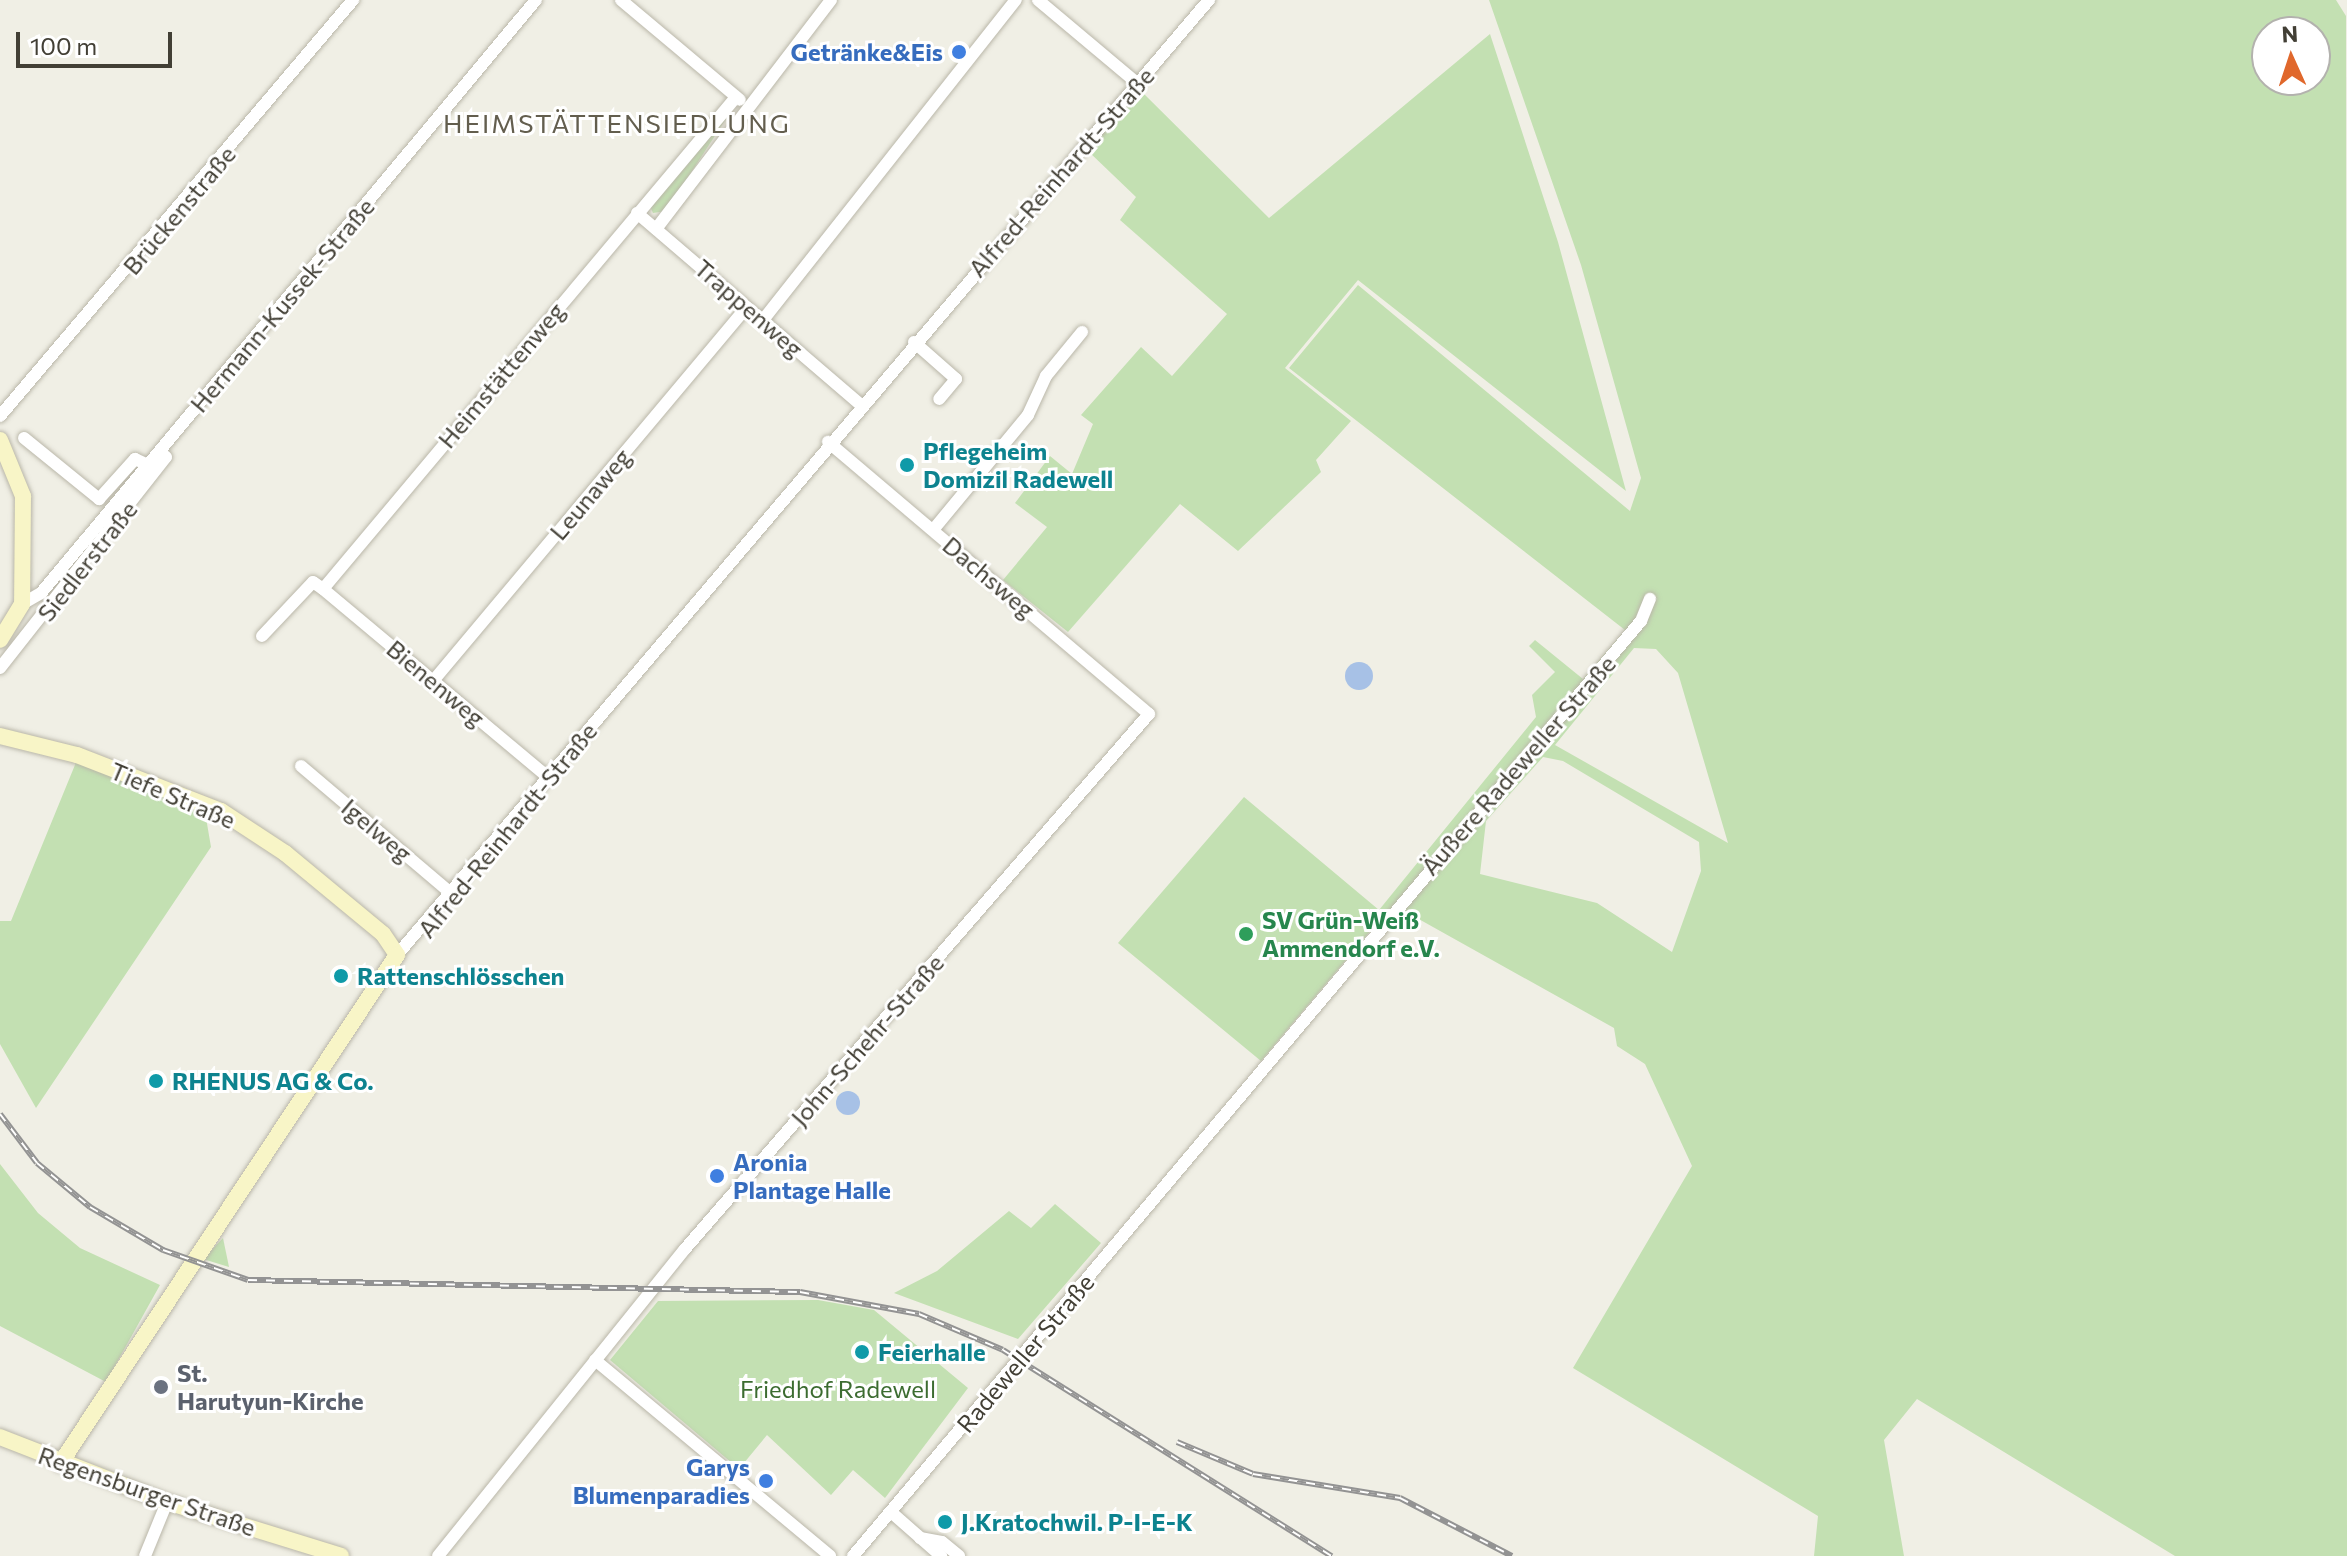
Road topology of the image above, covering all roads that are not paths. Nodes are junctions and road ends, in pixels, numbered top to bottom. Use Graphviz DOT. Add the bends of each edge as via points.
graph roads {
  1 [pos="353,0"];
  2 [pos="536,0"];
  3 [pos="621,0"];
  4 [pos="831,0"];
  5 [pos="1016,0"];
  6 [pos="1038,0"];
  7 [pos="1207,1"];
  8 [pos="1137,83"];
  9 [pos="741,101"];
  10 [pos="637,213"];
  11 [pos="656,229"];
  12 [pos="747,307"];
  13 [pos="763,320"];
  14 [pos="1082,332"];
  15 [pos="914,342"];
  16 [pos="939,399"];
  17 [pos="860,404"];
  18 [pos="0,416"];
  19 [pos="24,438"];
  20 [pos="0,440"];
  21 [pos="828,442"];
  22 [pos="160,452"];
  23 [pos="148,465"];
  24 [pos="933,530"];
  25 [pos="323,589"];
  26 [pos="1650,599"];
  27 [pos="22,604"];
  28 [pos="262,636"];
  29 [pos="0,640"];
  30 [pos="0,668"];
  31 [pos="433,681"];
  32 [pos="1149,714"];
  33 [pos="0,736"];
  34 [pos="301,766"];
  35 [pos="548,777"];
  36 [pos="453,895"];
  37 [pos="397,955"];
  38 [pos="1198,1150"];
  39 [pos="595,1360"];
  40 [pos="0,1437"];
  41 [pos="60,1464"];
  42 [pos="167,1502"];
  43 [pos="891,1512"];
  44 [pos="920,1538"];
  45 [pos="319,1552"];
  46 [pos="145,1556"];
  47 [pos="341,1556"];
  48 [pos="438,1556"];
  49 [pos="830,1556"];
  50 [pos="853,1556"];
  51 [pos="941,1556"];
  52 [pos="959,1556"];
  1 -- 18 [label="street, Brückenstraße"];
  2 -- 22 [label="street, Hermann-Kussek-Straße"];
  3 -- 9 [label="street"];
  4 -- 9 [label="street, Heimstättenweg"];
  5 -- 13 [label="street"];
  6 -- 8 [label="street"];
  7 -- 8 [label="street, Alfred-Reinhardt-Straße"];
  8 -- 15 [label="street, Alfred-Reinhardt-Straße"];
  9 -- 10 [label="street, Heimstättenweg"];
  9 -- 11 [label="street, Heimstättenweg"];
  10 -- 11 [label="street, Trappenweg"];
  10 -- 25 [label="street, Heimstättenweg"];
  11 -- 12 [label="street, Trappenweg"];
  12 -- 13 [label="street, Trappenweg"];
  12 -- 31 [label="street, Leunaweg"];
  13 -- 17 [label="street, Trappenweg"];
  14 -- 24 [label="street" via="1046,376 1028,415"];
  15 -- 16 [label="street" via="956,379"];
  15 -- 17 [label="street, Alfred-Reinhardt-Straße"];
  17 -- 21 [label="street, Alfred-Reinhardt-Straße"];
  19 -- 23 [label="street, Siedlerstraße" via="99,499 135,459"];
  20 -- 27 [label="street" via="21,479"];
  21 -- 24 [label="street, Dachsweg"];
  21 -- 35 [label="street, Alfred-Reinhardt-Straße"];
  22 -- 23 [label="street, Hermann-Kussek-Straße"];
  22 -- 30 [label="street, Siedlerstraße" via="166,457"];
  23 -- 27 [label="street, Hermann-Kussek-Straße" via="41,593"];
  24 -- 32 [label="street, Dachsweg"];
  25 -- 28 [label="street, Heimstättenweg" via="313,582"];
  25 -- 31 [label="street, Bienenweg"];
  26 -- 38 [label="street, Äußere Radeweller Straße" via="1641,621"];
  27 -- 29 [label="street"];
  31 -- 35 [label="street, Bienenweg"];
  32 -- 39 [label="street, John-Schehr-Straße"];
  33 -- 37 [label="street, Tiefe Straße" via="77,755 221,811 295,861 383,934"];
  34 -- 36 [label="street, Igelweg"];
  35 -- 36 [label="street, Alfred-Reinhardt-Straße"];
  36 -- 37 [label="street, Alfred-Reinhardt-Straße"];
  37 -- 41 [label="street, Alfred-Reinhardt-Straße" via="138,1336"];
  38 -- 43 [label="street, Radeweller Straße"];
  39 -- 48 [label="street, John-Schehr-Straße"];
  39 -- 49 [label="street"];
  40 -- 41 [label="street, Regensburger Straße"];
  41 -- 42 [label="street, Regensburger Straße"];
  42 -- 45 [label="street, Regensburger Straße"];
  42 -- 46 [label="street"];
  43 -- 44 [label="street"];
  43 -- 50 [label="street, Radeweller Straße"];
  44 -- 51 [label="street"];
  44 -- 52 [label="street" via="942,1542"];
  45 -- 47 [label="street, Regensburger Straße"];
}
